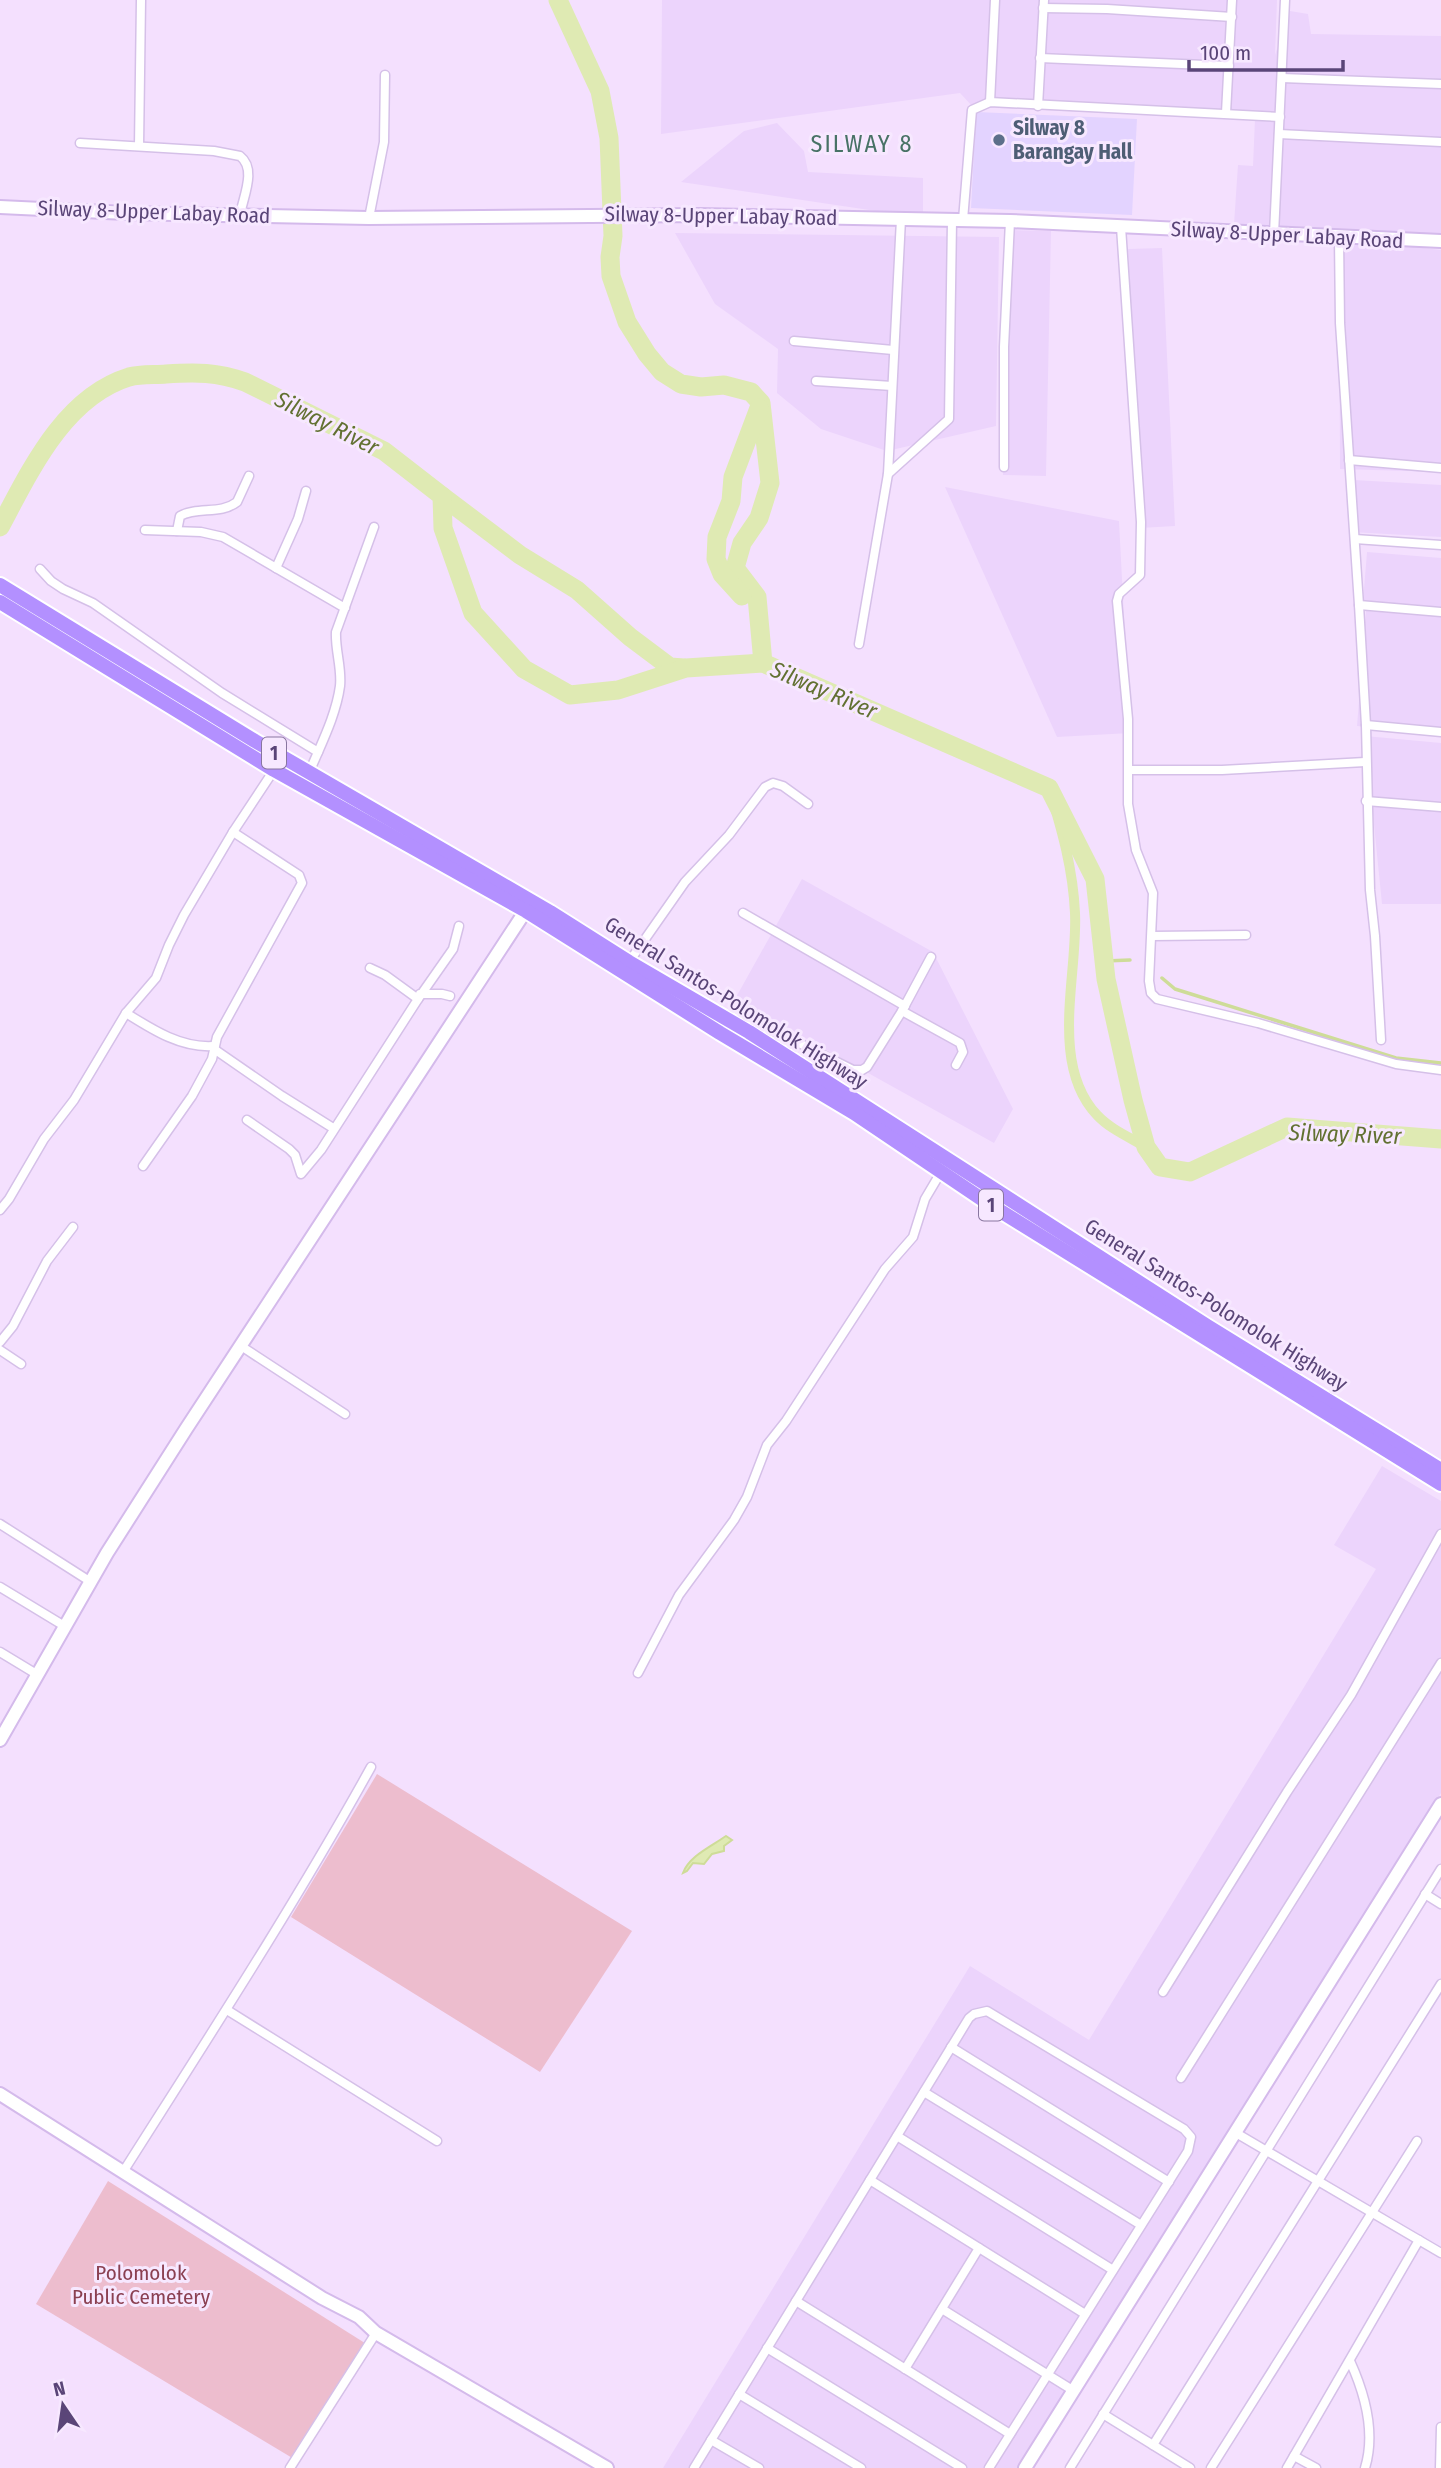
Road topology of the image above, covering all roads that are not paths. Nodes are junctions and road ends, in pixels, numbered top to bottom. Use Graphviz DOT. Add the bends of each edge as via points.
graph roads {
  1 [pos="141,0"];
  2 [pos="995,0"];
  3 [pos="1232,0"];
  4 [pos="1285,0"];
  5 [pos="1044,4"];
  6 [pos="1107,5"];
  7 [pos="1232,17"];
  8 [pos="1040,58"];
  9 [pos="1229,66"];
  10 [pos="385,75"];
  11 [pos="1282,78"];
  12 [pos="1441,84"];
  13 [pos="990,102"];
  14 [pos="1038,106"];
  15 [pos="1226,113"];
  16 [pos="1280,117"];
  17 [pos="1279,134"];
  18 [pos="1441,142"];
  19 [pos="80,143"];
  20 [pos="139,146"];
  21 [pos="0,207"];
  22 [pos="240,215"];
  23 [pos="369,218"];
  24 [pos="901,219"];
  25 [pos="957,220"];
  26 [pos="1010,221"];
  27 [pos="1121,227"];
  28 [pos="1274,234"];
  29 [pos="1339,238"];
  30 [pos="1441,241"];
  31 [pos="793,341"];
  32 [pos="893,349"];
  33 [pos="816,381"];
  34 [pos="892,386"];
  35 [pos="1349,460"];
  36 [pos="1004,467"];
  37 [pos="1441,468"];
  38 [pos="888,474"];
  39 [pos="248,476"];
  40 [pos="306,491"];
  41 [pos="373,527"];
  42 [pos="145,530"];
  43 [pos="177,531"];
  44 [pos="1355,539"];
  45 [pos="1441,545"];
  46 [pos="276,568"];
  47 [pos="40,569"];
  48 [pos="1,585"];
  49 [pos="0,602"];
  50 [pos="1359,605"];
  51 [pos="345,608"];
  52 [pos="1441,611"];
  53 [pos="859,644"];
  54 [pos="1366,725"];
  55 [pos="1441,732"];
  56 [pos="318,752"];
  57 [pos="1366,762"];
  58 [pos="274,770"];
  59 [pos="1130,771"];
  60 [pos="309,773"];
  61 [pos="1366,801"];
  62 [pos="808,804"];
  63 [pos="1441,807"];
  64 [pos="233,832"];
  65 [pos="529,906"];
  66 [pos="743,913"];
  67 [pos="459,926"];
  68 [pos="1246,935"];
  69 [pos="1152,936"];
  70 [pos="931,957"];
  71 [pos="629,961"];
  72 [pos="369,968"];
  73 [pos="450,996"];
  74 [pos="419,997"];
  75 [pos="904,1009"];
  76 [pos="126,1013"];
  77 [pos="749,1032"];
  78 [pos="1381,1041"];
  79 [pos="214,1048"];
  80 [pos="956,1065"];
  81 [pos="1441,1070"];
  82 [pos="247,1120"];
  83 [pos="333,1128"];
  84 [pos="143,1166"];
  85 [pos="941,1172"];
  86 [pos="0,1210"];
  87 [pos="73,1227"];
  88 [pos="0,1342"];
  89 [pos="240,1346"];
  90 [pos="0,1350"];
  91 [pos="21,1364"];
  92 [pos="345,1414"];
  93 [pos="1441,1470"];
  94 [pos="1441,1484"];
  95 [pos="0,1524"];
  96 [pos="1441,1534"];
  97 [pos="91,1582"];
  98 [pos="0,1587"];
  99 [pos="66,1628"];
  100 [pos="0,1652"];
  101 [pos="1441,1662"];
  102 [pos="638,1672"];
  103 [pos="38,1675"];
  104 [pos="0,1740"];
  105 [pos="371,1767"];
  106 [pos="1439,1811"];
  107 [pos="1441,1869"];
  108 [pos="1425,1894"];
  109 [pos="1441,1904"];
  110 [pos="1441,1984"];
  111 [pos="1163,1992"];
  112 [pos="227,2010"];
  113 [pos="951,2047"];
  114 [pos="1181,2078"];
  115 [pos="923,2092"];
  116 [pos="0,2094"];
  117 [pos="1236,2133"];
  118 [pos="897,2136"];
  119 [pos="437,2141"];
  120 [pos="1417,2141"];
  121 [pos="1266,2151"];
  122 [pos="123,2172"];
  123 [pos="870,2180"];
  124 [pos="1318,2181"];
  125 [pos="1169,2182"];
  126 [pos="1372,2213"];
  127 [pos="1141,2225"];
  128 [pos="1419,2240"];
  129 [pos="979,2248"];
  130 [pos="1441,2253"];
  131 [pos="1113,2270"];
  132 [pos="796,2301"];
  133 [pos="942,2309"];
  134 [pos="1085,2314"];
  135 [pos="376,2333"];
  136 [pos="767,2348"];
  137 [pos="1350,2361"];
  138 [pos="905,2369"];
  139 [pos="1047,2375"];
  140 [pos="1074,2391"];
  141 [pos="739,2393"];
  142 [pos="1103,2414"];
  143 [pos="1441,2427"];
  144 [pos="1010,2434"];
  145 [pos="711,2440"];
  146 [pos="1153,2445"];
  147 [pos="1294,2456"];
  148 [pos="290,2468"];
  149 [pos="607,2468"];
  150 [pos="694,2468"];
  151 [pos="759,2468"];
  152 [pos="860,2468"];
  153 [pos="962,2468"];
  154 [pos="989,2468"];
  155 [pos="1025,2468"];
  156 [pos="1070,2468"];
  157 [pos="1190,2468"];
  158 [pos="1211,2468"];
  159 [pos="1287,2468"];
  160 [pos="1316,2468"];
  161 [pos="1365,2468"];
  162 [pos="1440,2468"];
  1 -- 20 [label="street"];
  2 -- 13 [label="street"];
  3 -- 7 [label="street"];
  4 -- 11 [label="street"];
  5 -- 6 [label="street"];
  5 -- 8 [label="street"];
  6 -- 7 [label="street"];
  7 -- 9 [label="street"];
  8 -- 9 [label="street"];
  8 -- 14 [label="street"];
  9 -- 15 [label="street"];
  10 -- 23 [label="street" via="384,142"];
  11 -- 12 [label="street"];
  11 -- 16 [label="street"];
  13 -- 14 [label="street"];
  13 -- 25 [label="street" via="972,110"];
  14 -- 15 [label="street"];
  15 -- 16 [label="street"];
  16 -- 17 [label="street"];
  17 -- 18 [label="street"];
  17 -- 28 [label="street"];
  19 -- 20 [label="street"];
  20 -- 22 [label="street" via="240,156 248,166 248,181"];
  21 -- 22 [label="street, Silway 8-Upper Labay Road"];
  22 -- 23 [label="street, Silway 8-Upper Labay Road"];
  23 -- 24 [label="street, Silway 8-Upper Labay Road" via="644,215"];
  24 -- 25 [label="street, Silway 8-Upper Labay Road"];
  24 -- 32 [label="street"];
  25 -- 26 [label="street, Silway 8-Upper Labay Road"];
  25 -- 38 [label="street" via="949,419"];
  26 -- 27 [label="street, Silway 8-Upper Labay Road"];
  26 -- 36 [label="street"];
  27 -- 28 [label="street, Silway 8-Upper Labay Road"];
  27 -- 59 [label="street" via="1141,522 1140,577 1117,601"];
  28 -- 29 [label="street, Silway 8-Upper Labay Road"];
  29 -- 30 [label="street, Silway 8-Upper Labay Road"];
  29 -- 35 [label="street"];
  31 -- 32 [label="street"];
  32 -- 34 [label="street"];
  33 -- 34 [label="street"];
  34 -- 38 [label="street"];
  35 -- 37 [label="street"];
  35 -- 44 [label="street"];
  38 -- 53 [label="street"];
  39 -- 43 [label="street" via="237,502 222,509 184,513"];
  40 -- 46 [label="street"];
  41 -- 51 [label="street"];
  42 -- 43 [label="street"];
  43 -- 46 [label="street" via="223,537"];
  44 -- 45 [label="street"];
  44 -- 50 [label="street"];
  46 -- 51 [label="street"];
  47 -- 56 [label="street" via="63,589 93,603 222,693"];
  48 -- 60 [label="highway, General Santos-Polomolok Highway / 1"];
  49 -- 58 [label="highway, 1"];
  50 -- 52 [label="street"];
  50 -- 54 [label="street"];
  51 -- 56 [label="street" via="335,646 340,685"];
  54 -- 55 [label="street"];
  54 -- 57 [label="street"];
  56 -- 60 [label="street"];
  57 -- 59 [label="street"];
  57 -- 61 [label="street"];
  58 -- 64 [label="street"];
  58 -- 65 [label="highway, 1"];
  59 -- 69 [label="street" via="1128,804 1136,850 1153,893"];
  60 -- 65 [label="highway, General Santos-Polomolok Highway / 1"];
  61 -- 63 [label="street"];
  61 -- 78 [label="street"];
  62 -- 71 [label="street" via="783,786 773,783 765,787 685,882"];
  64 -- 76 [label="street" via="184,915 156,978"];
  64 -- 79 [label="street" via="299,874 302,883"];
  65 -- 71 [label="highway, General Santos-Polomolok Highway / 1"];
  65 -- 85 [label="highway, 1"];
  65 -- 89 [label="street"];
  66 -- 75 [label="street"];
  67 -- 74 [label="street" via="453,949"];
  68 -- 69 [label="street"];
  69 -- 81 [label="street" via="1150,981 1157,999 1396,1064"];
  70 -- 75 [label="street"];
  71 -- 77 [label="highway, General Santos-Polomolok Highway / 1"];
  72 -- 74 [label="street"];
  73 -- 74 [label="street"];
  74 -- 83 [label="street"];
  75 -- 77 [label="street" via="862,1070 853,1070 768,1029"];
  75 -- 80 [label="street" via="960,1042 963,1052"];
  76 -- 79 [label="street" via="186,1044"];
  76 -- 86 [label="street"];
  77 -- 93 [label="highway, General Santos-Polomolok Highway / 1"];
  79 -- 83 [label="street"];
  79 -- 84 [label="street" via="192,1096"];
  82 -- 83 [label="street" via="295,1155 300,1178"];
  85 -- 94 [label="highway, 1"];
  85 -- 102 [label="street" via="925,1199 913,1237 892,1260 766,1445 741,1509 679,1595"];
  87 -- 88 [label="street" via="47,1261"];
  89 -- 92 [label="street"];
  89 -- 97 [label="street"];
  90 -- 91 [label="street"];
  95 -- 97 [label="street"];
  96 -- 111 [label="street" via="1351,1695"];
  97 -- 99 [label="street"];
  98 -- 99 [label="street"];
  99 -- 103 [label="street"];
  100 -- 103 [label="street"];
  101 -- 114 [label="street"];
  103 -- 104 [label="street"];
  105 -- 112 [label="street"];
  106 -- 117 [label="street"];
  107 -- 108 [label="street"];
  108 -- 109 [label="street"];
  108 -- 121 [label="street"];
  110 -- 124 [label="street"];
  112 -- 119 [label="street"];
  112 -- 122 [label="street"];
  113 -- 115 [label="street"];
  113 -- 125 [label="street"];
  113 -- 125 [label="street" via="969,2018 987,2011 1184,2129 1191,2144"];
  115 -- 118 [label="street"];
  115 -- 127 [label="street"];
  116 -- 122 [label="street"];
  117 -- 121 [label="street"];
  117 -- 140 [label="street"];
  118 -- 123 [label="street"];
  118 -- 131 [label="street"];
  120 -- 126 [label="street"];
  121 -- 124 [label="street"];
  121 -- 142 [label="street"];
  122 -- 135 [label="street" via="359,2317"];
  123 -- 129 [label="street"];
  123 -- 132 [label="street"];
  124 -- 126 [label="street"];
  124 -- 146 [label="street"];
  125 -- 127 [label="street"];
  126 -- 128 [label="street"];
  126 -- 158 [label="street"];
  127 -- 131 [label="street"];
  128 -- 130 [label="street"];
  128 -- 137 [label="street"];
  129 -- 133 [label="street"];
  129 -- 134 [label="street"];
  131 -- 134 [label="street"];
  132 -- 136 [label="street"];
  132 -- 138 [label="street"];
  133 -- 138 [label="street"];
  133 -- 139 [label="street"];
  134 -- 139 [label="street"];
  135 -- 148 [label="street"];
  135 -- 149 [label="street"];
  136 -- 141 [label="street"];
  136 -- 153 [label="street"];
  137 -- 147 [label="street"];
  137 -- 161 [label="street" via="1363,2389 1368,2424 1370,2451"];
  138 -- 144 [label="street"];
  139 -- 140 [label="street"];
  139 -- 144 [label="street"];
  140 -- 155 [label="street"];
  141 -- 145 [label="street"];
  141 -- 152 [label="street"];
  142 -- 146 [label="street"];
  142 -- 156 [label="street"];
  143 -- 162 [label="street"];
  144 -- 154 [label="street"];
  145 -- 150 [label="street"];
  145 -- 151 [label="street"];
  146 -- 157 [label="street"];
  147 -- 159 [label="street"];
  147 -- 160 [label="street"];
}
